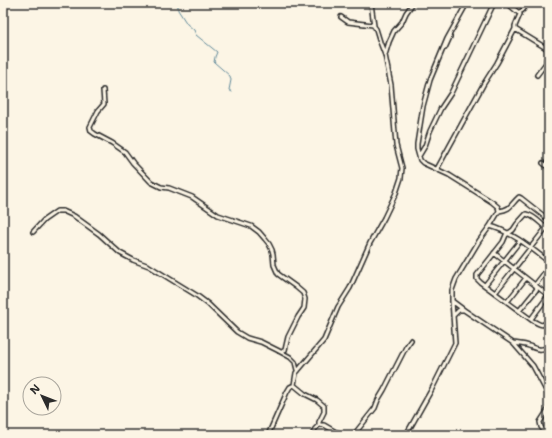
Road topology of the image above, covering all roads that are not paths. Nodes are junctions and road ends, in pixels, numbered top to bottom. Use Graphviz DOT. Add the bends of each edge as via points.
graph roads {
  1 [pos="370,3"];
  2 [pos="413,3"];
  3 [pos="468,3"];
  4 [pos="494,3"];
  5 [pos="507,3"];
  6 [pos="527,3"];
  7 [pos="519,12"];
  8 [pos="342,18"];
  9 [pos="374,26"];
  10 [pos="516,29"];
  11 [pos="385,55"];
  12 [pos="546,64"];
  13 [pos="549,67"];
  14 [pos="537,75"];
  15 [pos="103,90"];
  16 [pos="419,156"];
  17 [pos="543,163"];
  18 [pos="549,168"];
  19 [pos="437,169"];
  20 [pos="499,211"];
  21 [pos="549,220"];
  22 [pos="490,226"];
  23 [pos="548,229"];
  24 [pos="33,232"];
  25 [pos="508,234"];
  26 [pos="520,241"];
  27 [pos="530,248"];
  28 [pos="494,253"];
  29 [pos="504,261"];
  30 [pos="549,262"];
  31 [pos="549,267"];
  32 [pos="514,269"];
  33 [pos="526,278"];
  34 [pos="485,285"];
  35 [pos="536,287"];
  36 [pos="495,293"];
  37 [pos="548,296"];
  38 [pos="452,301"];
  39 [pos="507,302"];
  40 [pos="464,310"];
  41 [pos="519,311"];
  42 [pos="453,316"];
  43 [pos="530,319"];
  44 [pos="549,321"];
  45 [pos="411,340"];
  46 [pos="513,343"];
  47 [pos="549,345"];
  48 [pos="282,352"];
  49 [pos="298,372"];
  50 [pos="294,385"];
  51 [pos="549,396"];
  52 [pos="549,408"];
  53 [pos="319,425"];
  54 [pos="268,435"];
  55 [pos="312,435"];
  56 [pos="347,435"];
  57 [pos="351,435"];
  58 [pos="406,435"];
  59 [pos="547,435"];
  1 -- 9 [label="street"];
  2 -- 11 [label="street" via="394,31"];
  3 -- 16 [label="street" via="447,38 430,80 423,106"];
  4 -- 16 [label="street"];
  5 -- 7 [label="street"];
  6 -- 7 [label="street" via="522,12"];
  7 -- 10 [label="street"];
  8 -- 9 [label="street" via="348,22"];
  9 -- 11 [label="street"];
  10 -- 12 [label="street" via="548,50"];
  10 -- 19 [label="street"];
  11 -- 49 [label="street" via="391,85 396,145 402,168 401,178 324,340"];
  12 -- 13 [label="street"];
  12 -- 14 [label="street"];
  15 -- 48 [label="street" via="104,104 90,127 91,131 125,152 151,182 192,197 218,215 255,229 270,246 278,274 303,293 306,299 304,308"];
  16 -- 19 [label="street" via="421,161"];
  17 -- 18 [label="street"];
  19 -- 20 [label="street" via="498,206"];
  20 -- 21 [label="street" via="509,209 521,198"];
  20 -- 22 [label="street"];
  22 -- 25 [label="street"];
  22 -- 38 [label="street" via="456,279"];
  23 -- 25 [label="street" via="526,214"];
  23 -- 27 [label="street"];
  24 -- 48 [label="street" via="57,211 74,216 120,253 149,266 196,295 237,332"];
  25 -- 26 [label="street"];
  25 -- 28 [label="street"];
  26 -- 27 [label="street"];
  26 -- 29 [label="street"];
  27 -- 30 [label="street"];
  27 -- 32 [label="street"];
  28 -- 29 [label="street"];
  28 -- 34 [label="street" via="477,275 477,279"];
  29 -- 32 [label="street"];
  29 -- 34 [label="street"];
  31 -- 35 [label="street"];
  32 -- 33 [label="street"];
  32 -- 36 [label="street"];
  33 -- 35 [label="street"];
  33 -- 39 [label="street"];
  34 -- 36 [label="street"];
  35 -- 37 [label="street"];
  35 -- 41 [label="street"];
  36 -- 39 [label="street"];
  37 -- 43 [label="street"];
  38 -- 40 [label="street"];
  38 -- 42 [label="street"];
  39 -- 41 [label="street"];
  40 -- 42 [label="street" via="459,310"];
  40 -- 46 [label="street"];
  41 -- 43 [label="street"];
  42 -- 58 [label="street" via="455,342"];
  43 -- 44 [label="street" via="541,326"];
  45 -- 57 [label="street" via="375,408"];
  46 -- 47 [label="street" via="542,350"];
  46 -- 51 [label="street" via="533,366"];
  48 -- 49 [label="street" via="295,362"];
  49 -- 50 [label="street"];
  50 -- 53 [label="street" via="323,405 324,412"];
  50 -- 54 [label="street" via="290,386"];
  52 -- 59 [label="street" via="540,422"];
  53 -- 55 [label="street"];
  53 -- 56 [label="street"];
}
